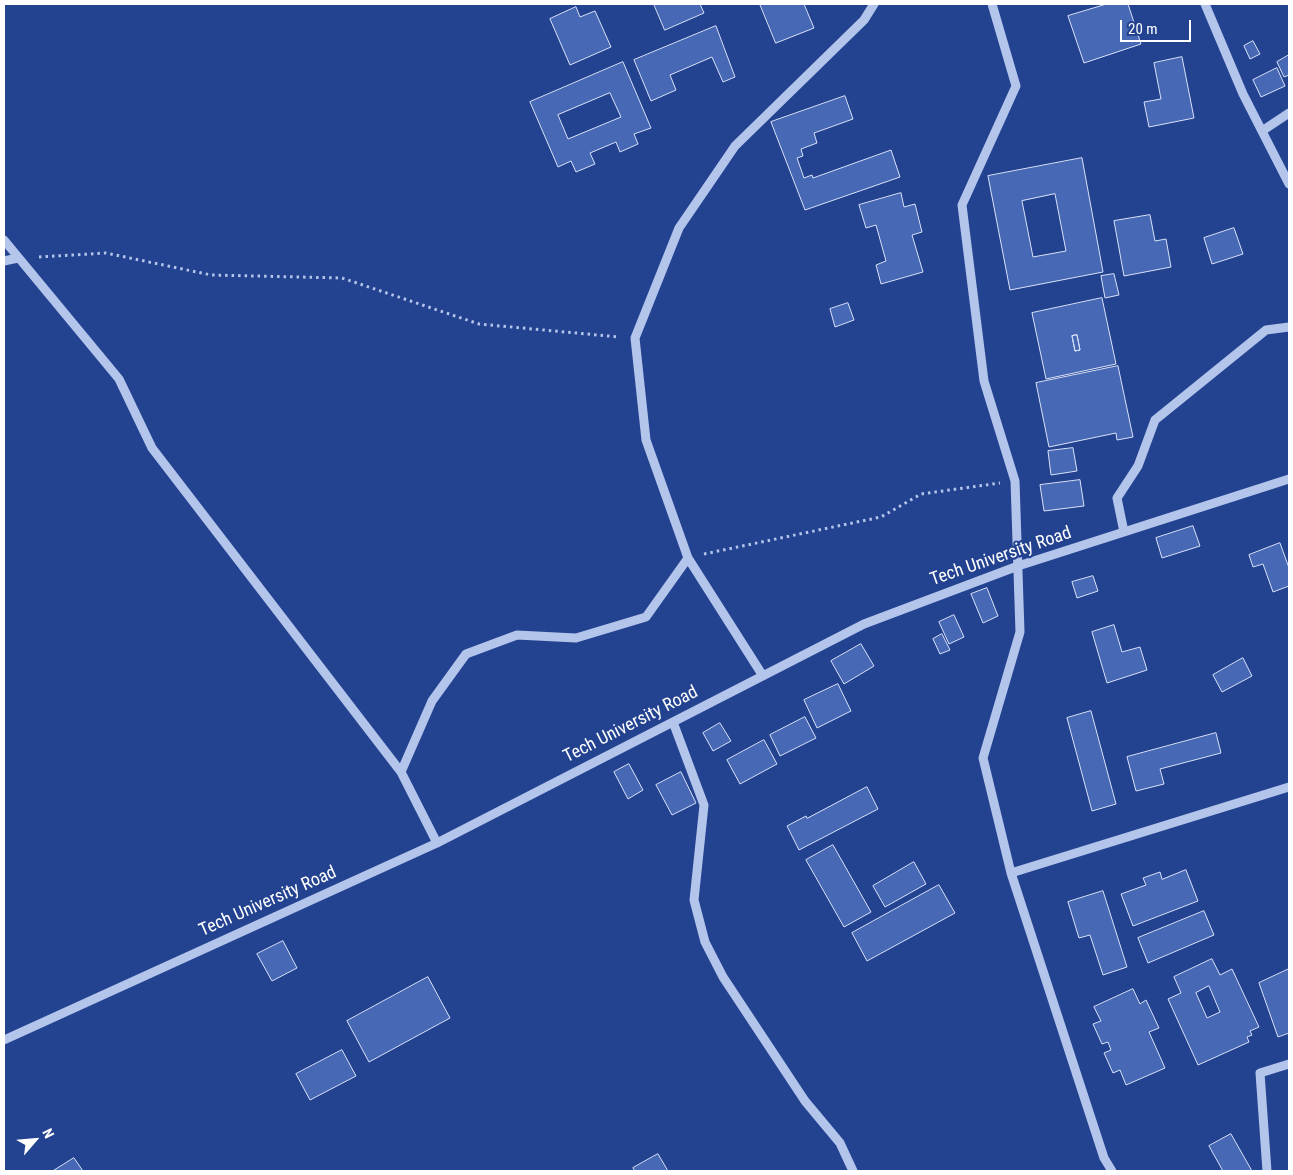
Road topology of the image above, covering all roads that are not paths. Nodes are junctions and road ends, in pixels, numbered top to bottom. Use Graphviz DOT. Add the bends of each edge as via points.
graph roads {
  1 [pos="874,4"];
  2 [pos="992,4"];
  3 [pos="1205,4"];
  4 [pos="1289,113"];
  5 [pos="1262,131"];
  6 [pos="1289,184"];
  7 [pos="4,240"];
  8 [pos="18,258"];
  9 [pos="4,261"];
  10 [pos="1289,327"];
  11 [pos="1289,479"];
  12 [pos="1124,532"];
  13 [pos="688,558"];
  14 [pos="1018,566"];
  15 [pos="762,676"];
  16 [pos="673,722"];
  17 [pos="401,772"];
  18 [pos="1289,787"];
  19 [pos="437,842"];
  20 [pos="1011,873"];
  21 [pos="4,1040"];
  22 [pos="1289,1064"];
  23 [pos="853,1171"];
  24 [pos="1112,1171"];
  25 [pos="1267,1171"];
  1 -- 13 [label="street" via="864,20 735,146 679,228 636,338 646,440"];
  2 -- 14 [label="street" via="1016,86 962,205 984,381 1015,481"];
  3 -- 5 [label="street"];
  4 -- 5 [label="street"];
  5 -- 6 [label="street"];
  7 -- 8 [label="street"];
  8 -- 9 [label="street"];
  8 -- 17 [label="street" via="119,379 152,448"];
  10 -- 12 [label="street" via="1266,330 1155,420 1138,466 1118,498"];
  11 -- 12 [label="street, Tech University Road"];
  12 -- 14 [label="street, Tech University Road"];
  13 -- 15 [label="street"];
  13 -- 17 [label="street" via="646,617 576,638 517,635 466,654 432,700"];
  14 -- 15 [label="street, Tech University Road" via="864,624"];
  14 -- 20 [label="street" via="1020,632 983,758"];
  15 -- 16 [label="street, Tech University Road"];
  16 -- 19 [label="street, Tech University Road"];
  16 -- 23 [label="street" via="704,805 694,900 705,942 723,977 806,1101 840,1143"];
  17 -- 19 [label="street"];
  18 -- 20 [label="street"];
  19 -- 21 [label="street, Tech University Road"];
  20 -- 24 [label="street" via="1104,1158"];
  22 -- 25 [label="street" via="1260,1073"];
}
